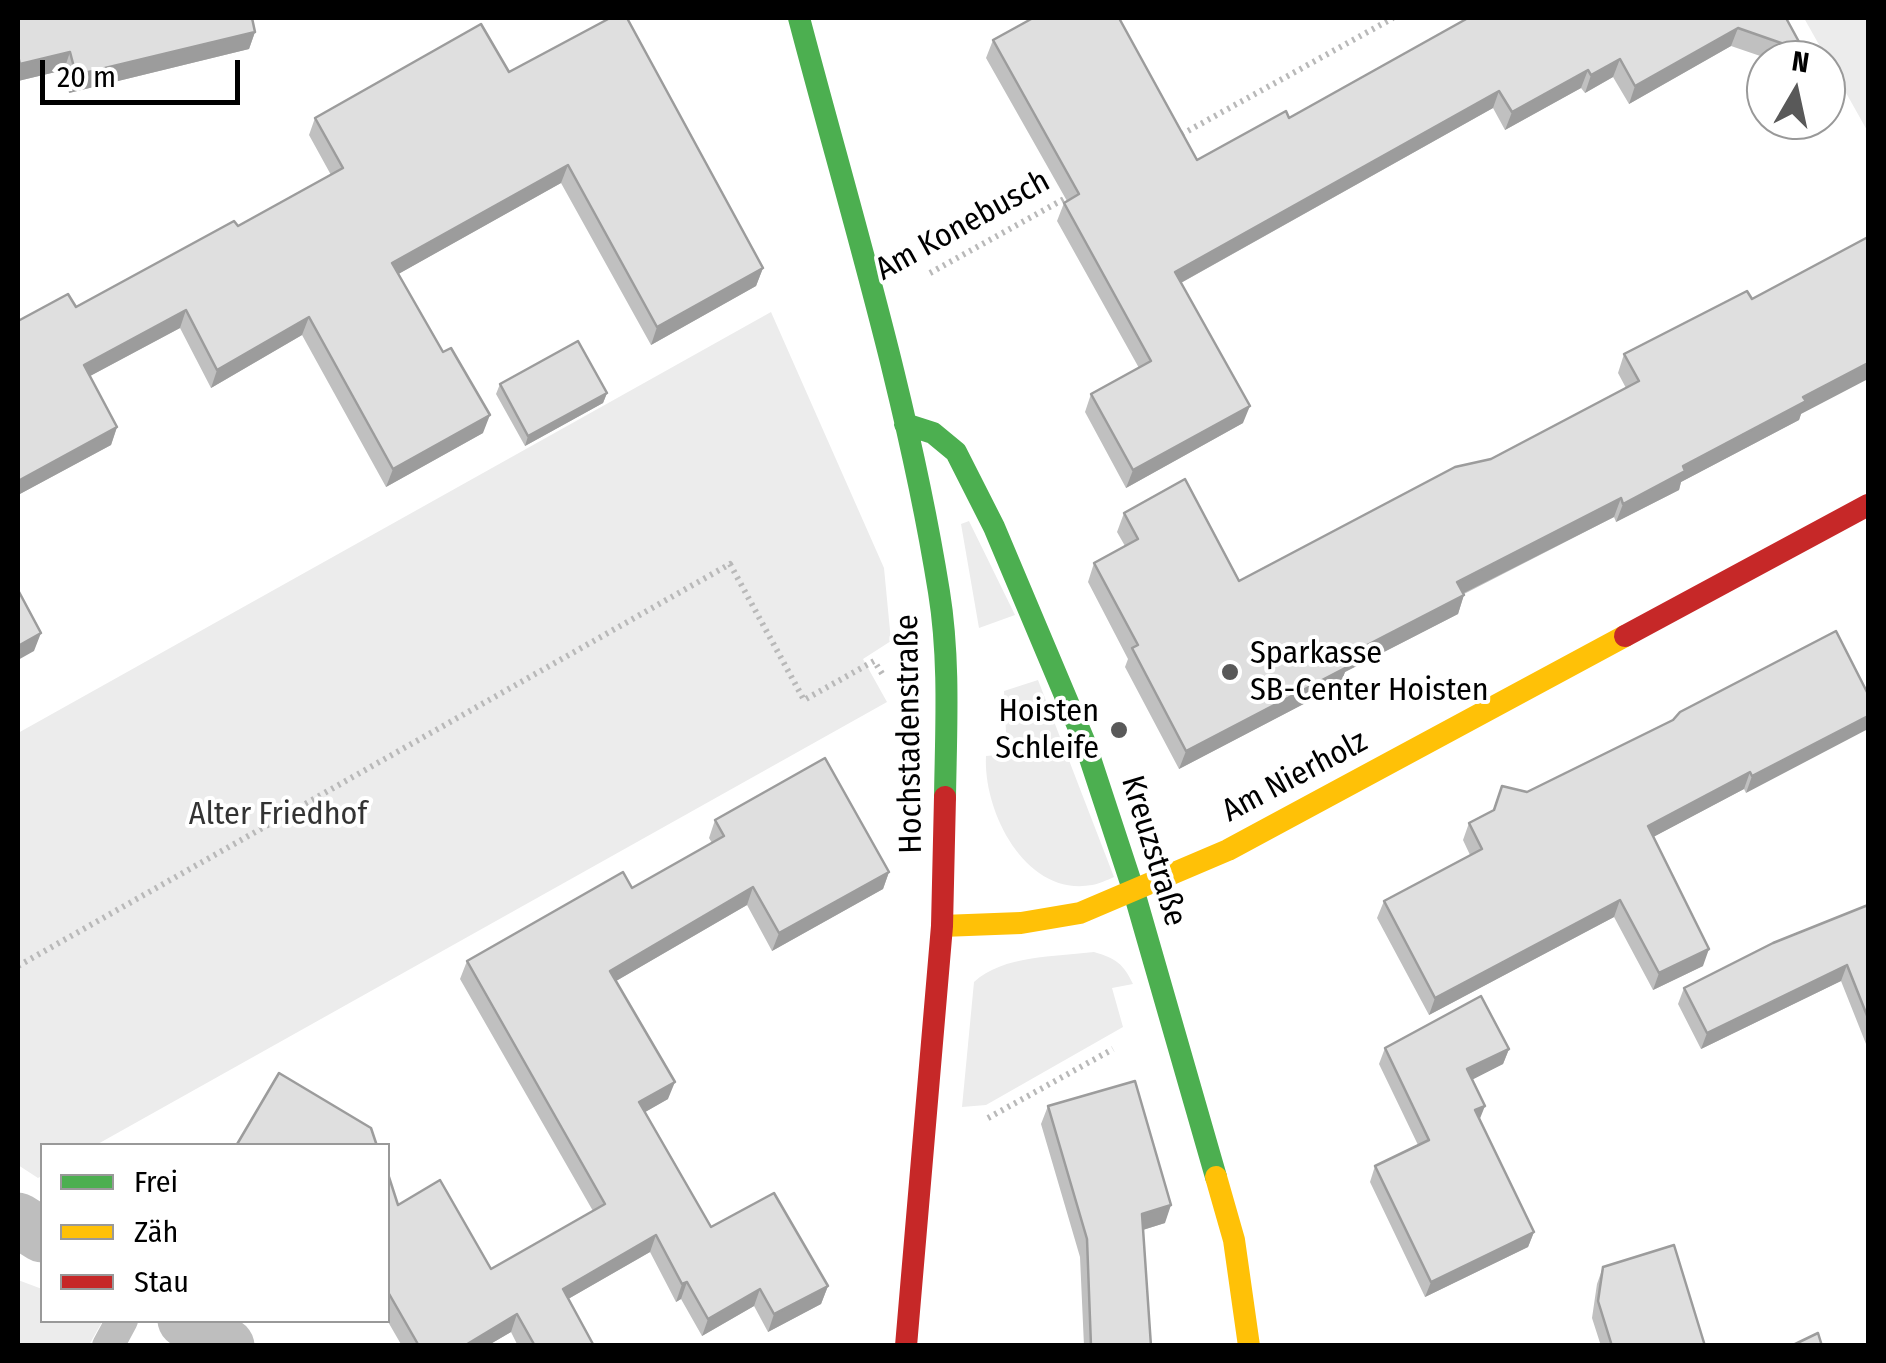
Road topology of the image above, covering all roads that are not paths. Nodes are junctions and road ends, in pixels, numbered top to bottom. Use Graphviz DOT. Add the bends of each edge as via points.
graph roads {
  1 [pos="798,18"];
  2 [pos="905,424"];
  3 [pos="1868,505"];
  4 [pos="1134,892"];
  5 [pos="942,926"];
  6 [pos="18,1220"];
  7 [pos="40,1234"];
  8 [pos="120,1323"];
  9 [pos="190,1323"];
  10 [pos="108,1346"];
  11 [pos="227,1346"];
  12 [pos="906,1346"];
  13 [pos="1249,1346"];
  1 -- 2 [label="street, Hochstadenstraße"];
  2 -- 4 [label="street, Kreuzstraße" via="933,433 956,452 994,527 1085,743"];
  2 -- 5 [label="street, Hochstadenstraße" via="940,595 948,683"];
  3 -- 4 [label="street, Am Nierholz" via="1228,850"];
  4 -- 5 [label="street, Am Nierholz" via="1021,924"];
  4 -- 13 [label="street, Kreuzstraße" via="1234,1240"];
  5 -- 12 [label="street, Hochstadenstraße"];
  6 -- 7 [label="street"];
  8 -- 10 [label="lane"];
  9 -- 11 [label="street"];
}
